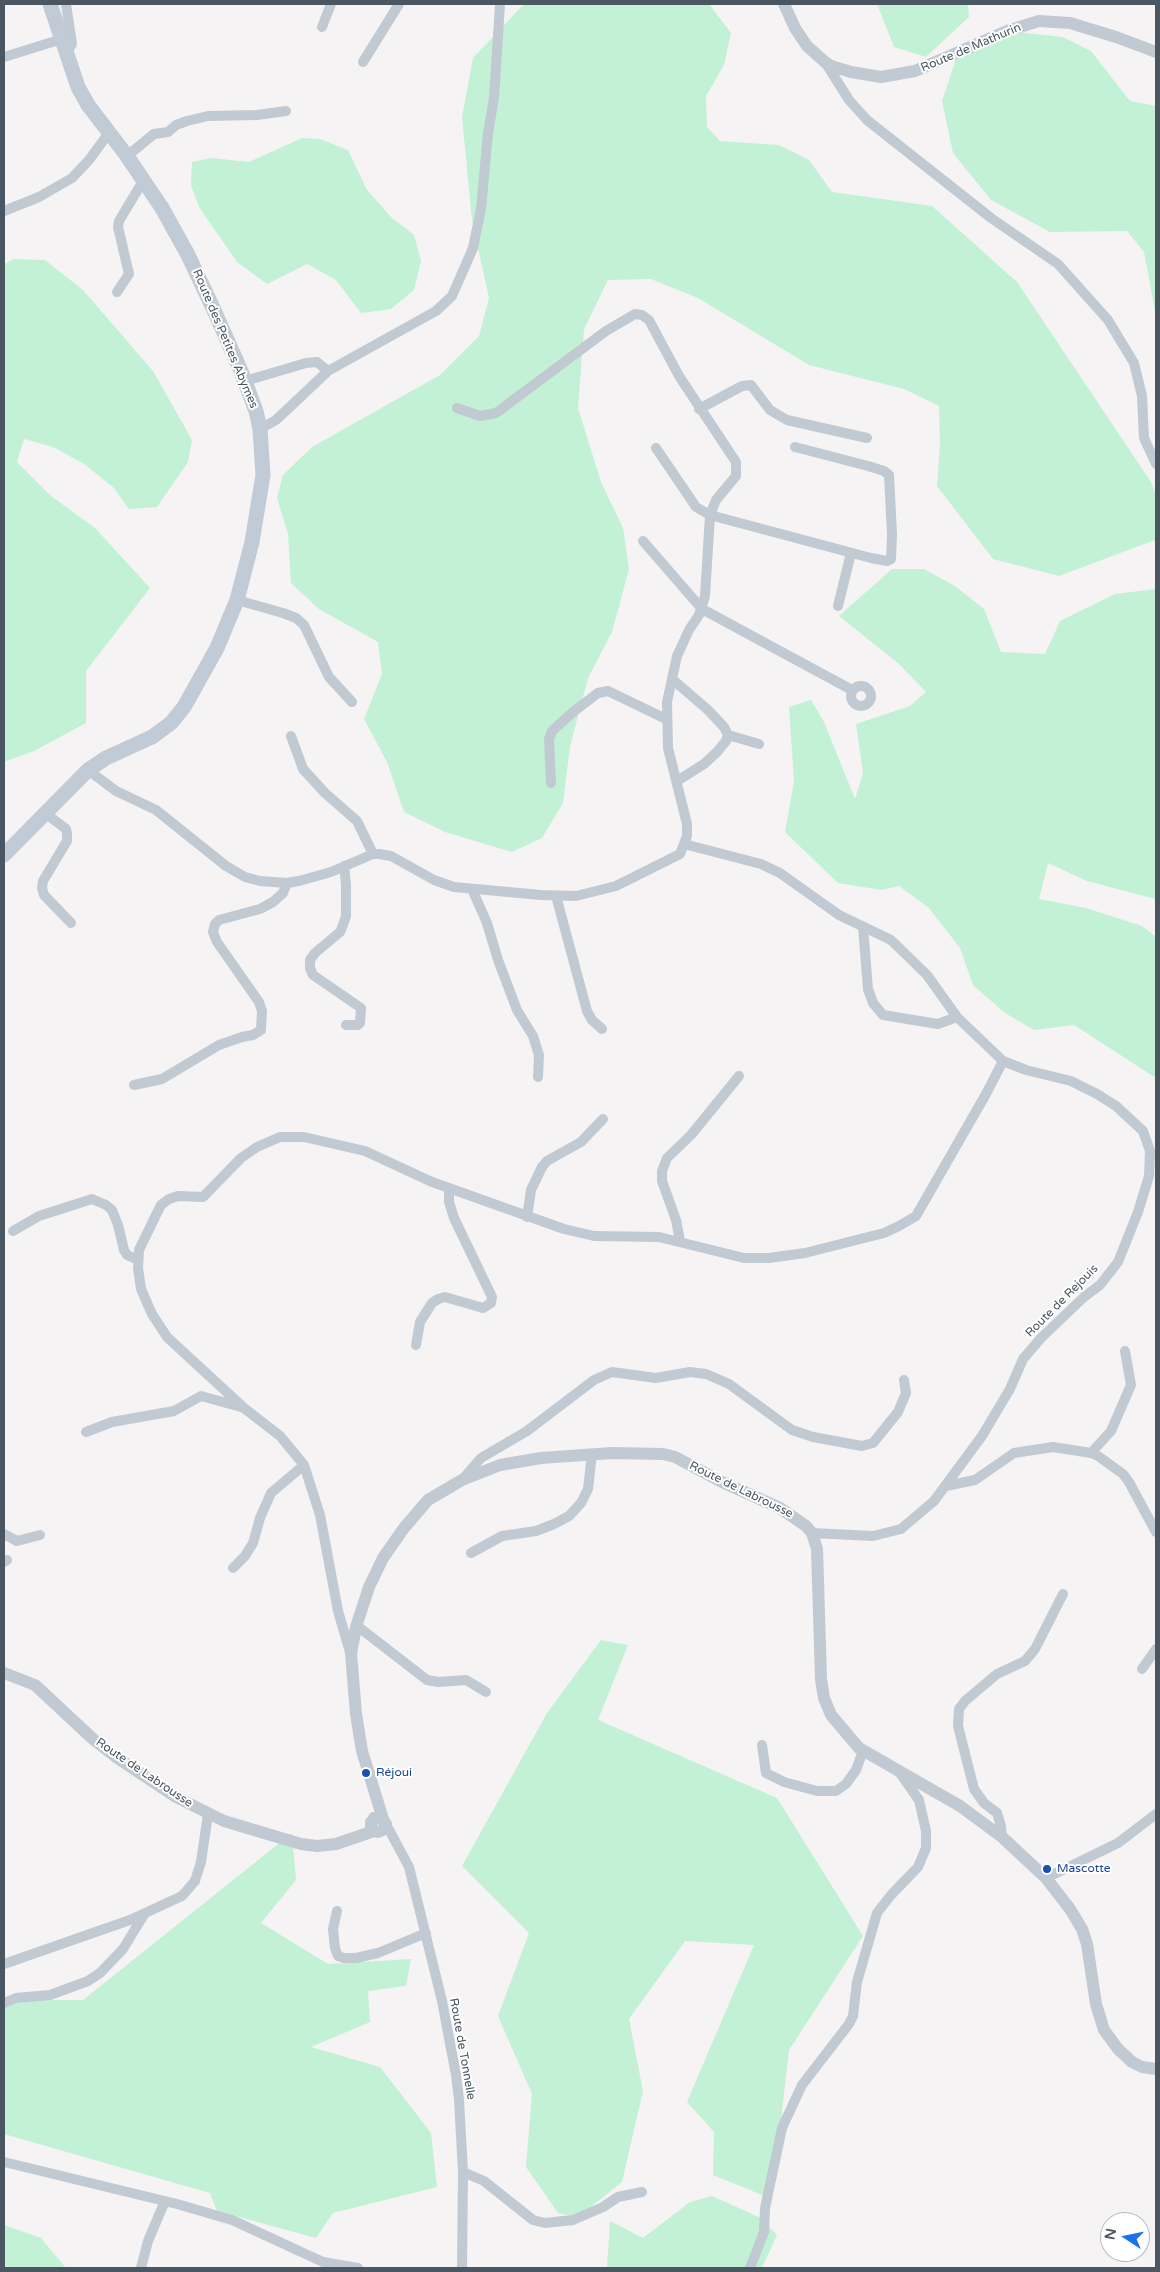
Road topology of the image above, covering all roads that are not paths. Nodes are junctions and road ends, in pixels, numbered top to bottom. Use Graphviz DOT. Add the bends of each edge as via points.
graph roads {
  1 [pos="50,4"];
  2 [pos="66,4"];
  3 [pos="331,4"];
  4 [pos="399,4"];
  5 [pos="500,4"];
  6 [pos="784,4"];
  7 [pos="322,27"];
  8 [pos="63,44"];
  9 [pos="1156,52"];
  10 [pos="4,57"];
  11 [pos="363,62"];
  12 [pos="825,62"];
  13 [pos="286,111"];
  14 [pos="108,134"];
  15 [pos="127,156"];
  16 [pos="143,181"];
  17 [pos="4,211"];
  18 [pos="117,292"];
  19 [pos="328,371"];
  20 [pos="245,381"];
  21 [pos="457,408"];
  22 [pos="699,409"];
  23 [pos="260,429"];
  24 [pos="867,438"];
  25 [pos="796,447"];
  26 [pos="656,448"];
  27 [pos="1156,464"];
  28 [pos="710,515"];
  29 [pos="643,541"];
  30 [pos="851,553"];
  31 [pos="237,600"];
  32 [pos="838,606"];
  33 [pos="702,609"];
  34 [pos="672,679"];
  35 [pos="852,690"];
  36 [pos="352,702"];
  37 [pos="666,719"];
  38 [pos="728,735"];
  39 [pos="291,736"];
  40 [pos="759,744"];
  41 [pos="88,770"];
  42 [pos="677,782"];
  43 [pos="550,783"];
  44 [pos="45,812"];
  45 [pos="684,844"];
  46 [pos="373,854"];
  47 [pos="4,855"];
  48 [pos="344,866"];
  49 [pos="287,883"];
  50 [pos="472,889"];
  51 [pos="556,896"];
  52 [pos="71,923"];
  53 [pos="863,927"];
  54 [pos="958,1017"];
  55 [pos="346,1025"];
  56 [pos="602,1029"];
  57 [pos="1002,1061"];
  58 [pos="739,1076"];
  59 [pos="538,1077"];
  60 [pos="134,1085"];
  61 [pos="603,1119"];
  62 [pos="449,1188"];
  63 [pos="527,1217"];
  64 [pos="13,1231"];
  65 [pos="680,1241"];
  66 [pos="138,1260"];
  67 [pos="416,1345"];
  68 [pos="1125,1351"];
  69 [pos="904,1380"];
  70 [pos="244,1408"];
  71 [pos="86,1432"];
  72 [pos="1091,1453"];
  73 [pos="592,1454"];
  74 [pos="304,1465"];
  75 [pos="462,1480"];
  76 [pos="946,1486"];
  77 [pos="1156,1532"];
  78 [pos="4,1534"];
  79 [pos="812,1534"];
  80 [pos="40,1535"];
  81 [pos="471,1553"];
  82 [pos="233,1568"];
  83 [pos="1063,1594"];
  84 [pos="356,1625"];
  85 [pos="1156,1649"];
  86 [pos="351,1653"];
  87 [pos="1142,1669"];
  88 [pos="4,1674"];
  89 [pos="486,1692"];
  90 [pos="762,1745"];
  91 [pos="864,1750"];
  92 [pos="898,1770"];
  93 [pos="208,1814"];
  94 [pos="1156,1814"];
  95 [pos="378,1824"];
  96 [pos="1002,1837"];
  97 [pos="1046,1878"];
  98 [pos="337,1911"];
  99 [pos="146,1912"];
  100 [pos="426,1933"];
  101 [pos="4,1964"];
  102 [pos="4,2003"];
  103 [pos="1156,2069"];
  104 [pos="4,2162"];
  105 [pos="463,2172"];
  106 [pos="642,2192"];
  107 [pos="165,2201"];
  108 [pos="141,2268"];
  109 [pos="358,2268"];
  110 [pos="462,2268"];
  111 [pos="750,2268"];
  1 -- 8 [label="main road, Route des Petites Abymes"];
  2 -- 8 [label="street" via="72,44 70,48"];
  3 -- 7 [label="street"];
  4 -- 11 [label="street"];
  5 -- 19 [label="street" via="494,98 481,209 473,248 452,296 436,310"];
  6 -- 12 [label="street, Route de Mathurin" via="807,46"];
  8 -- 10 [label="street"];
  8 -- 14 [label="main road, Route des Petites Abymes" via="78,87"];
  9 -- 12 [label="street, Route de Mathurin" via="1070,24 1039,21 1007,31 915,71 881,77 851,72"];
  12 -- 27 [label="street" via="849,100 867,120 991,218 1058,264 1108,320 1134,362 1142,396 1144,438"];
  13 -- 15 [label="street" via="257,116 208,116 187,121 168,132 154,134"];
  14 -- 15 [label="main road, Route des Petites Abymes"];
  14 -- 17 [label="street" via="72,178 39,197"];
  15 -- 16 [label="main road, Route des Petites Abymes"];
  16 -- 18 [label="street" via="118,227 129,274"];
  16 -- 20 [label="main road, Route des Petites Abymes" via="188,255"];
  19 -- 20 [label="street" via="316,362 306,363"];
  19 -- 23 [label="street" via="276,420"];
  20 -- 23 [label="main road, Route des Petites Abymes"];
  21 -- 22 [label="street" via="480,416 496,414 606,331 635,314 649,320"];
  22 -- 24 [label="street" via="742,386 751,385 770,410 787,420"];
  22 -- 28 [label="street" via="736,462 736,476 716,500"];
  23 -- 31 [label="main road, Route des Petites Abymes" via="263,475 260,502"];
  25 -- 30 [label="street" via="889,475 891,559 887,561"];
  26 -- 28 [label="street" via="696,507"];
  28 -- 30 [label="street"];
  28 -- 33 [label="street"];
  29 -- 33 [label="street"];
  30 -- 32 [label="street"];
  31 -- 36 [label="street" via="283,613 304,625 329,677"];
  31 -- 41 [label="main road, Route des Petites Abymes" via="217,648 184,707 171,723 152,737"];
  33 -- 34 [label="street" via="677,656"];
  33 -- 35 [label="street"];
  34 -- 37 [label="street"];
  34 -- 38 [label="street" via="724,726"];
  37 -- 42 [label="street" via="668,748"];
  37 -- 43 [label="street" via="608,691 598,693 552,731 549,739"];
  38 -- 40 [label="street"];
  38 -- 42 [label="street" via="704,764"];
  39 -- 46 [label="street" via="303,769 357,821"];
  41 -- 44 [label="main road, Route des Petites Abymes"];
  41 -- 49 [label="street" via="116,791 156,810 234,872 260,881"];
  42 -- 45 [label="street" via="687,824"];
  44 -- 47 [label="main road, Route des Petites Abymes"];
  44 -- 52 [label="street" via="68,834 42,888 44,895"];
  45 -- 51 [label="street" via="676,857 616,886 576,896"];
  45 -- 53 [label="street, Route de Rejouis" via="761,864"];
  46 -- 48 [label="street"];
  46 -- 50 [label="street" via="391,856 442,884"];
  48 -- 49 [label="street"];
  48 -- 55 [label="street" via="344,925 315,953 310,960 310,968 313,975 361,1008 358,1025"];
  49 -- 60 [label="street" via="283,893 273,902 260,909 219,920 213,932 259,1002 261,1030 219,1045 162,1079"];
  50 -- 51 [label="street"];
  50 -- 59 [label="street" via="517,1010 534,1036 539,1055"];
  51 -- 56 [label="street" via="587,1011"];
  53 -- 54 [label="street, Route de Rejouis" via="891,940 909,956"];
  53 -- 54 [label="street" via="868,989 883,1015 938,1024"];
  54 -- 57 [label="street, Route de Rejouis"];
  57 -- 65 [label="street" via="922,1208 916,1216 899,1226 845,1244 769,1258 744,1258"];
  57 -- 76 [label="street, Route de Rejouis" via="1071,1081 1116,1106 1143,1131 1150,1151 1149,1176 1118,1262 1100,1285 1084,1296 1023,1359 996,1414"];
  58 -- 65 [label="street" via="691,1135 667,1158 662,1171"];
  61 -- 63 [label="street" via="581,1142 542,1167 531,1190"];
  62 -- 63 [label="street"];
  62 -- 66 [label="street" via="365,1151 304,1136 280,1137 240,1158 203,1197 178,1196 162,1205 142,1241"];
  62 -- 67 [label="street" via="454,1218 492,1297 491,1303 483,1308 446,1297 438,1299 420,1322"];
  63 -- 65 [label="street" via="594,1236 659,1237"];
  64 -- 66 [label="street" via="39,1216 92,1199 112,1210 124,1250"];
  66 -- 70 [label="street" via="142,1289 158,1326"];
  68 -- 72 [label="street" via="1131,1385 1111,1430"];
  69 -- 75 [label="street" via="906,1392 898,1412 873,1443 862,1446 792,1430 729,1384 706,1374 690,1372 656,1378 612,1372 594,1380 528,1431 481,1458"];
  70 -- 71 [label="street" via="201,1396 174,1411 112,1422"];
  70 -- 74 [label="street" via="280,1436"];
  72 -- 76 [label="street" via="1053,1447 1014,1453 975,1480"];
  72 -- 77 [label="street" via="1124,1474"];
  73 -- 75 [label="street, Route de Labrousse" via="541,1458 500,1466"];
  73 -- 79 [label="street, Route de Labrousse" via="652,1453 675,1457 799,1519"];
  73 -- 81 [label="street" via="588,1489 569,1516 536,1530 502,1536"];
  74 -- 82 [label="street" via="271,1493 253,1543"];
  74 -- 86 [label="street" via="320,1515 338,1611"];
  75 -- 84 [label="street, Route de Labrousse" via="428,1500 404,1528 369,1587"];
  76 -- 79 [label="street, Route de Rejouis" via="934,1501 901,1529 873,1536"];
  78 -- 80 [label="street" via="17,1541"];
  79 -- 91 [label="street" via="817,1549 824,1698 831,1715 844,1732"];
  83 -- 96 [label="street" via="1035,1649 1025,1660 997,1674 959,1709 958,1726 974,1790 997,1813"];
  84 -- 86 [label="street, Route de Labrousse"];
  84 -- 89 [label="street" via="427,1680 466,1680"];
  85 -- 87 [label="street"];
  86 -- 95 [label="street, Route de Labrousse" via="362,1751 378,1800"];
  88 -- 93 [label="street, Route de Labrousse" via="35,1685 93,1739 176,1797"];
  90 -- 91 [label="street" via="766,1773 817,1791 836,1791 846,1784"];
  91 -- 92 [label="street"];
  92 -- 96 [label="street" via="960,1806"];
  92 -- 111 [label="street" via="919,1800 926,1848 918,1867 877,1913 857,1982 853,2016 802,2085 782,2128 765,2208 764,2232"];
  93 -- 95 [label="street, Route de Labrousse" via="310,1845 336,1844"];
  93 -- 99 [label="street" via="195,1881 182,1896"];
  94 -- 97 [label="street" via="1118,1843"];
  95 -- 100 [label="street, Route de Tonnelle" via="395,1841 409,1867"];
  96 -- 97 [label="street"];
  97 -- 103 [label="street" via="1082,1929 1104,2030 1132,2062"];
  98 -- 100 [label="street" via="333,1929 335,1948 338,1956 344,1958 378,1953"];
  99 -- 101 [label="street"];
  99 -- 102 [label="street" via="123,1949 88,1982 50,1995 16,1998"];
  100 -- 105 [label="street, Route de Tonnelle" via="456,2075"];
  104 -- 107 [label="street"];
  105 -- 106 [label="street" via="484,2180 533,2220 545,2223 573,2220 618,2197"];
  105 -- 110 [label="street, Route de Tonnelle"];
  107 -- 108 [label="street"];
  107 -- 109 [label="street" via="232,2220 323,2262"];
}
